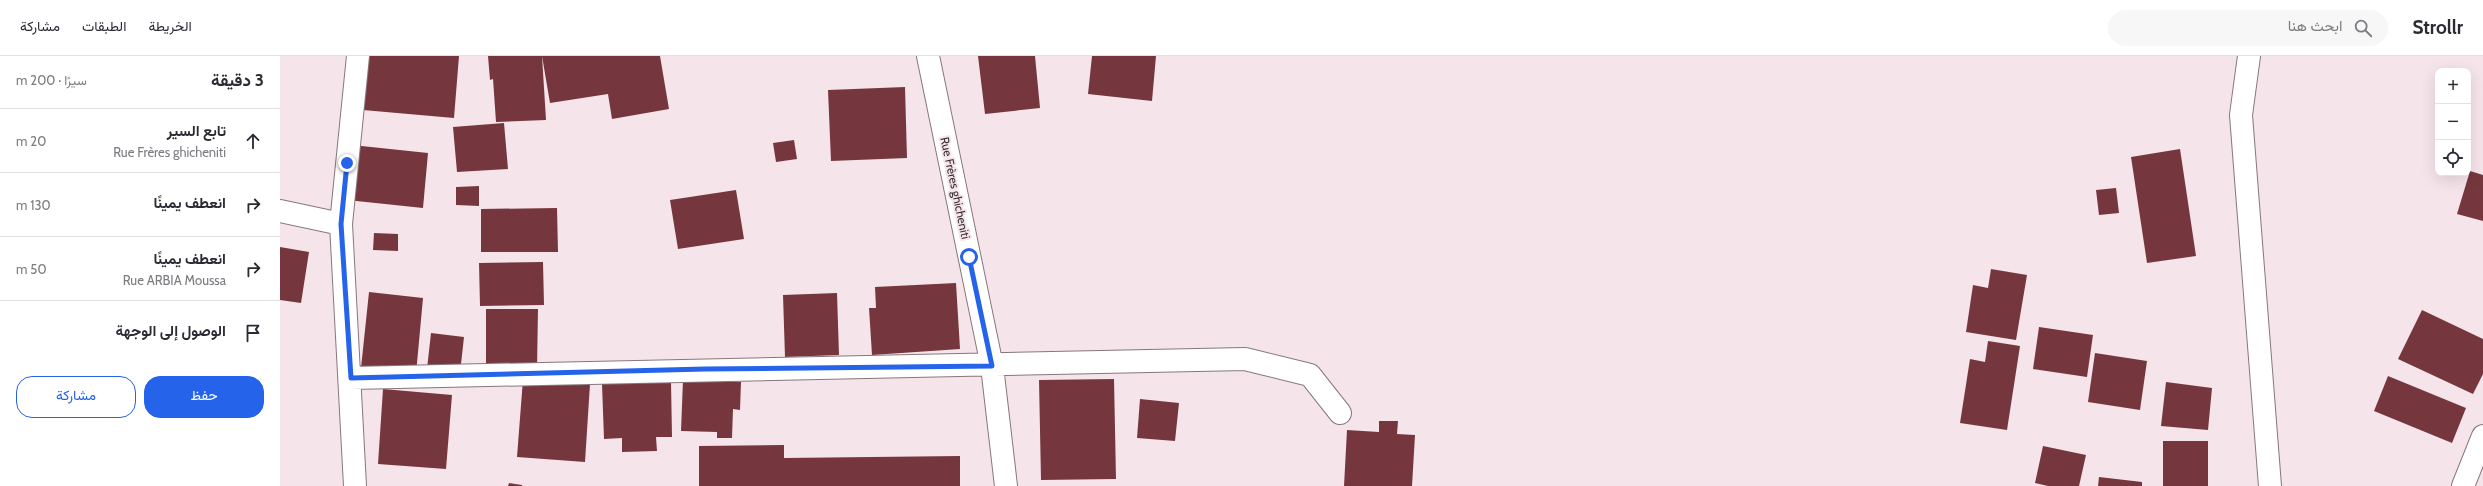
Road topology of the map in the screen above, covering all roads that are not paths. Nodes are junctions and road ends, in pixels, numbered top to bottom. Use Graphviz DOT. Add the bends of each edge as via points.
graph roads {
  1 [pos="358,56"];
  2 [pos="928,56"];
  3 [pos="2249,56"];
  4 [pos="280,211"];
  5 [pos="341,224"];
  6 [pos="992,366"];
  7 [pos="351,378"];
  8 [pos="1340,413"];
  9 [pos="2483,436"];
  10 [pos="355,486"];
  11 [pos="1006,486"];
  12 [pos="2270,486"];
  13 [pos="2463,486"];
  1 -- 5 [label="street"];
  2 -- 6 [label="street, Rue Frères ghicheniti"];
  3 -- 12 [label="street" via="2241,115"];
  4 -- 5 [label="street"];
  5 -- 7 [label="street"];
  6 -- 7 [label="street" via="705,369"];
  6 -- 8 [label="street" via="1245,359 1310,375"];
  6 -- 11 [label="street, Rue Frères ghicheniti"];
  7 -- 10 [label="street"];
  9 -- 13 [label="street"];
}
